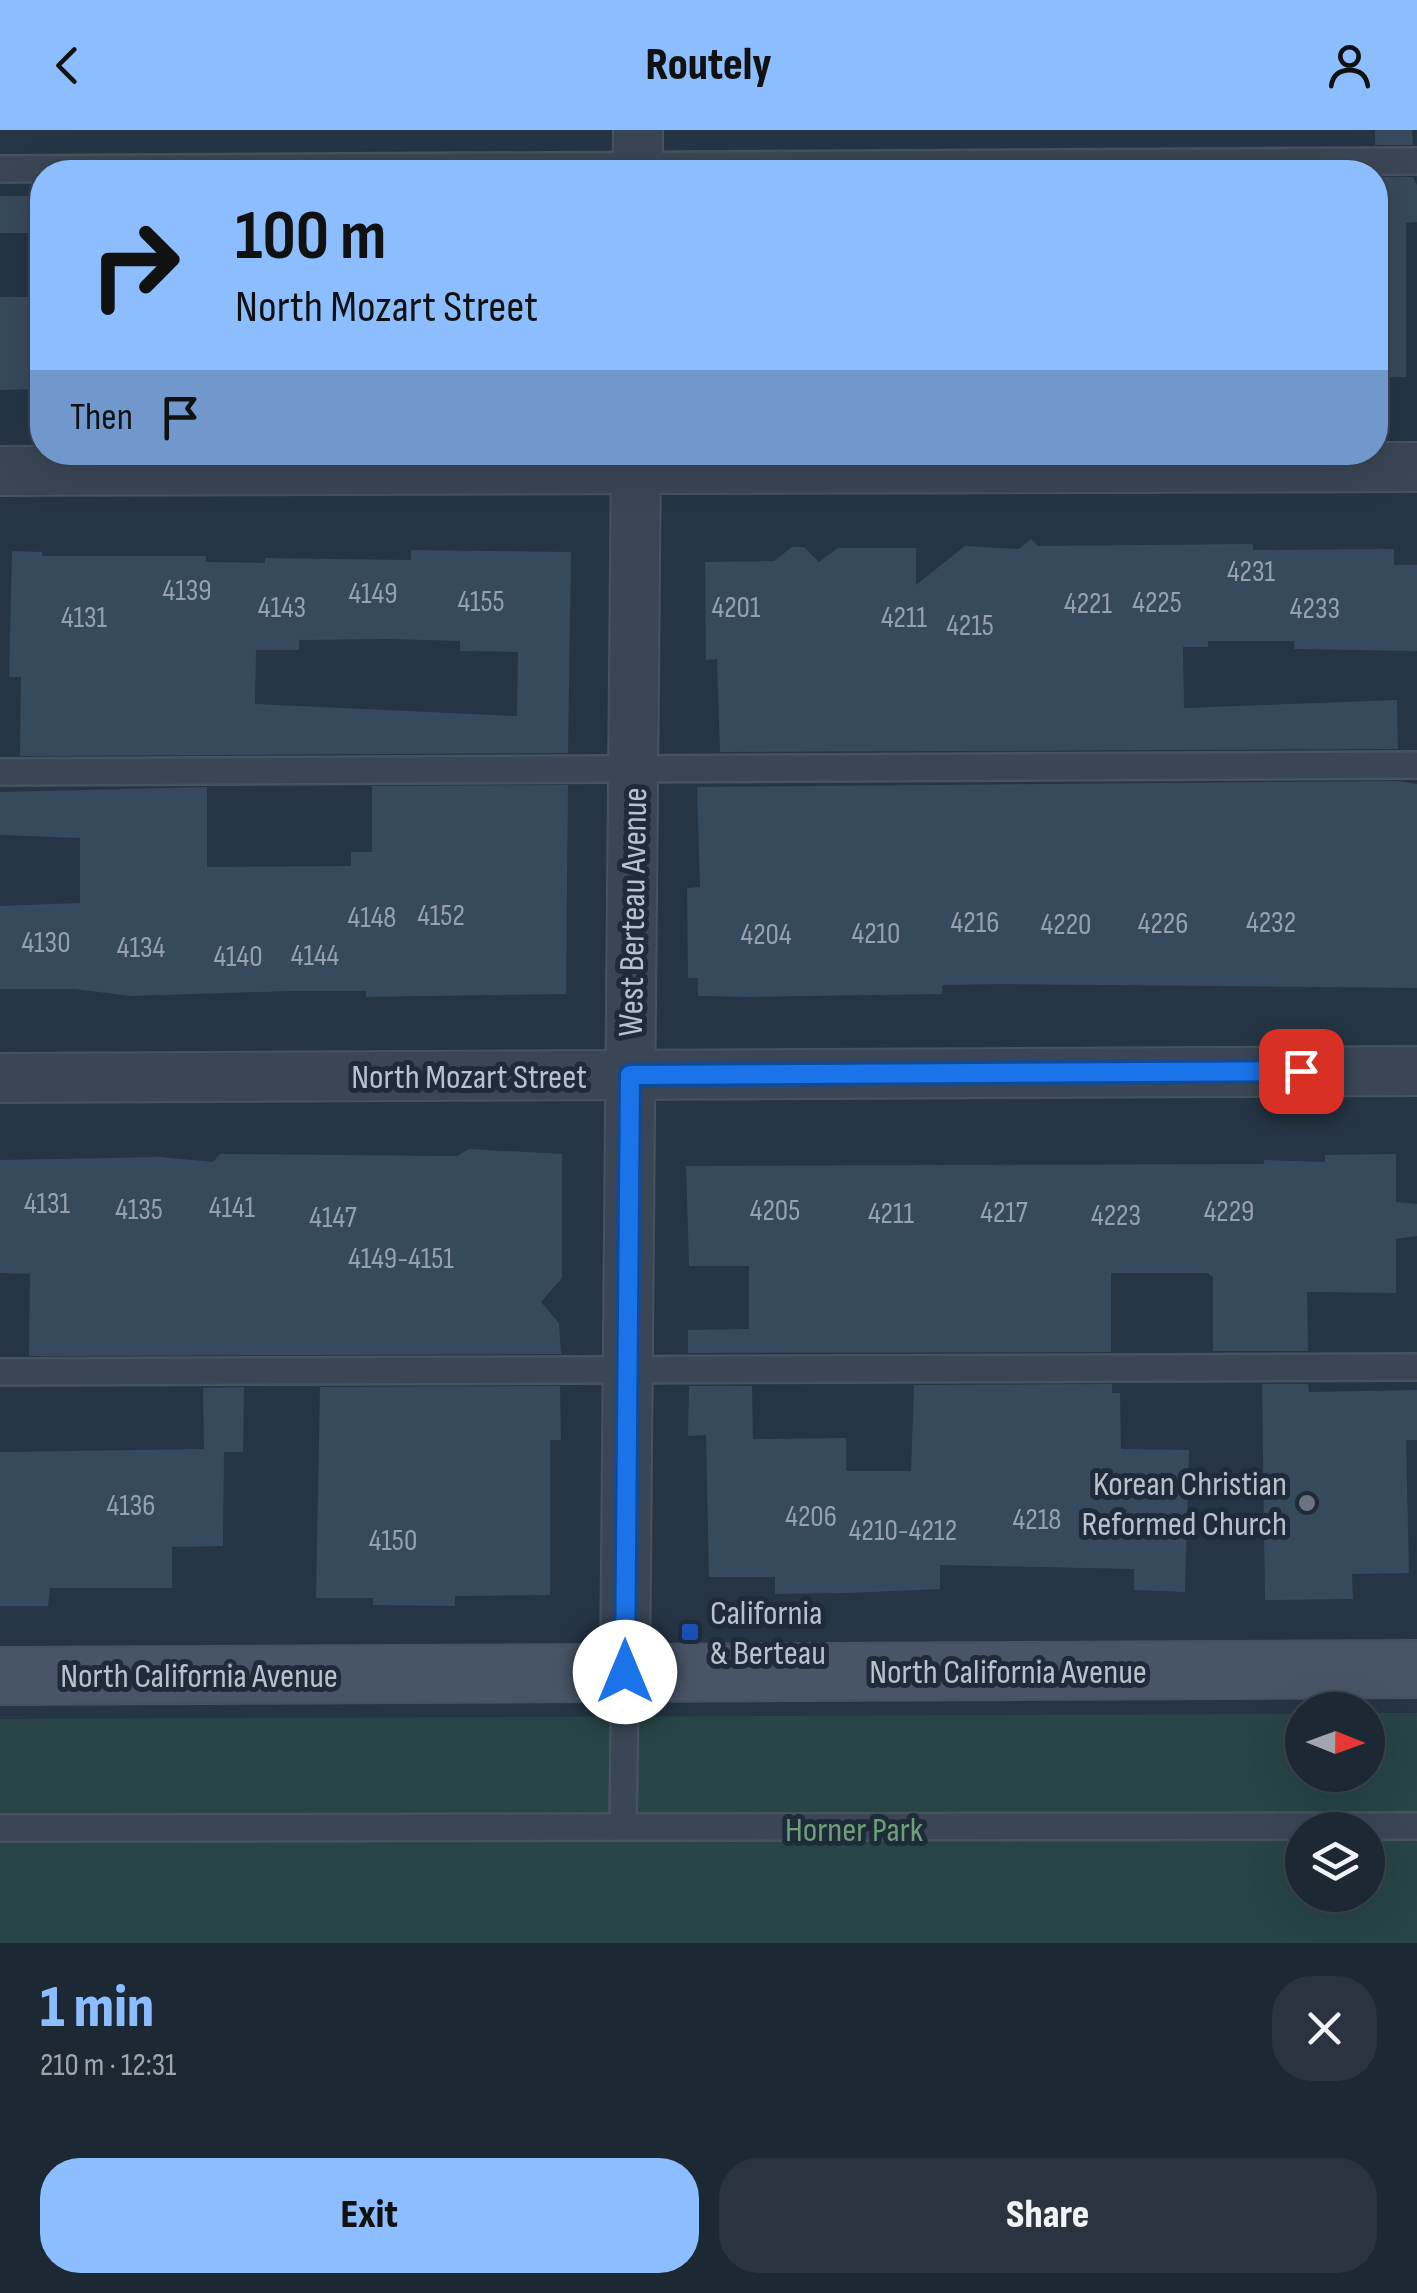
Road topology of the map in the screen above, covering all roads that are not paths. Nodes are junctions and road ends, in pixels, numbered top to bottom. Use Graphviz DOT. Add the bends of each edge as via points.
graph roads {
  1 [pos="638,156"];
  2 [pos="442,160"];
  3 [pos="1261,160"];
  4 [pos="1388,161"];
  5 [pos="1417,161"];
  6 [pos="30,168"];
  7 [pos="0,169"];
  8 [pos="382,465"];
  9 [pos="636,465"];
  10 [pos="1157,465"];
  11 [pos="1417,467"];
  12 [pos="0,471"];
  13 [pos="1417,765"];
  14 [pos="633,769"];
  15 [pos="0,772"];
  16 [pos="1417,1070"];
  17 [pos="630,1075"];
  18 [pos="0,1078"];
  19 [pos="1417,1367"];
  20 [pos="628,1370"];
  21 [pos="0,1372"];
  22 [pos="1417,1668"];
  23 [pos="625,1672"];
  24 [pos="0,1676"];
  25 [pos="623,1824"];
  26 [pos="1417,1826"];
  27 [pos="0,1828"];
  1 -- 2 [label="lane"];
  1 -- 3 [label="lane"];
  4 -- 5 [label="lane"];
  6 -- 7 [label="lane"];
  8 -- 12 [label="street"];
  9 -- 14 [label="street, West Berteau Avenue"];
  10 -- 11 [label="street"];
  13 -- 14 [label="lane"];
  14 -- 15 [label="lane"];
  14 -- 17 [label="street, West Berteau Avenue"];
  16 -- 17 [label="street, North Mozart Street"];
  17 -- 18 [label="street, North Mozart Street"];
  17 -- 20 [label="street, West Berteau Avenue"];
  19 -- 20 [label="lane"];
  20 -- 21 [label="lane"];
  20 -- 23 [label="street, West Berteau Avenue"];
  22 -- 23 [label="street, North California Avenue"];
  23 -- 24 [label="street, North California Avenue"];
  23 -- 25 [label="lane"];
  25 -- 26 [label="lane"];
  25 -- 27 [label="lane"];
}
